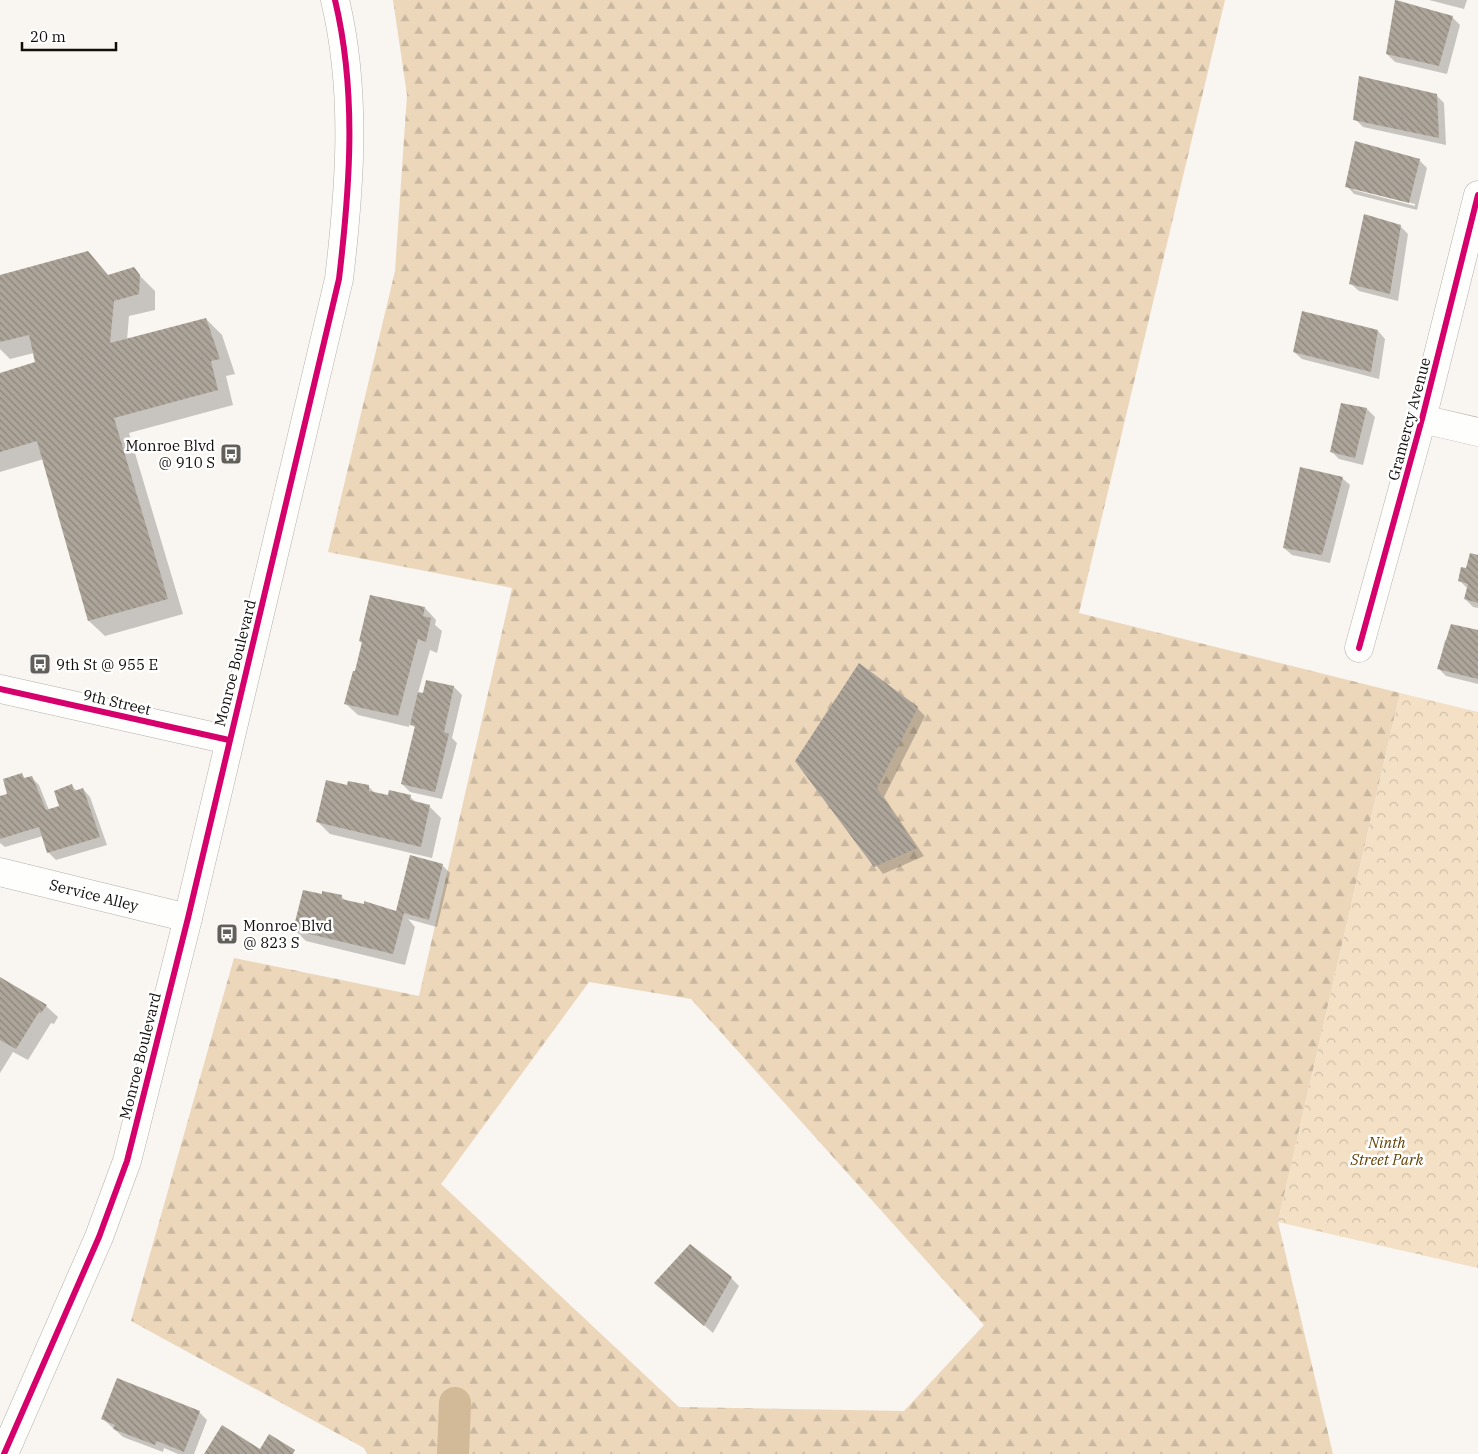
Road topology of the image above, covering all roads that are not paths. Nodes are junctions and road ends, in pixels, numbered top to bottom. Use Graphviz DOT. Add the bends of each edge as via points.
graph roads {
  1 [pos="336,0"];
  2 [pos="1478,195"];
  3 [pos="1422,419"];
  4 [pos="1478,432"];
  5 [pos="1359,648"];
  6 [pos="0,689"];
  7 [pos="229,740"];
  8 [pos="0,872"];
  9 [pos="188,918"];
  10 [pos="4,1454"];
  1 -- 7 [label="main road, Monroe Boulevard" via="347,74 350,136 348,210 339,279"];
  2 -- 3 [label="main road, Gramercy Avenue"];
  3 -- 4 [label="main road"];
  3 -- 5 [label="main road, Gramercy Avenue"];
  6 -- 7 [label="main road, 9th Street"];
  7 -- 9 [label="main road, Monroe Boulevard"];
  8 -- 9 [label="main road, Service Alley"];
  9 -- 10 [label="main road, Monroe Boulevard" via="119,1186"];
}
